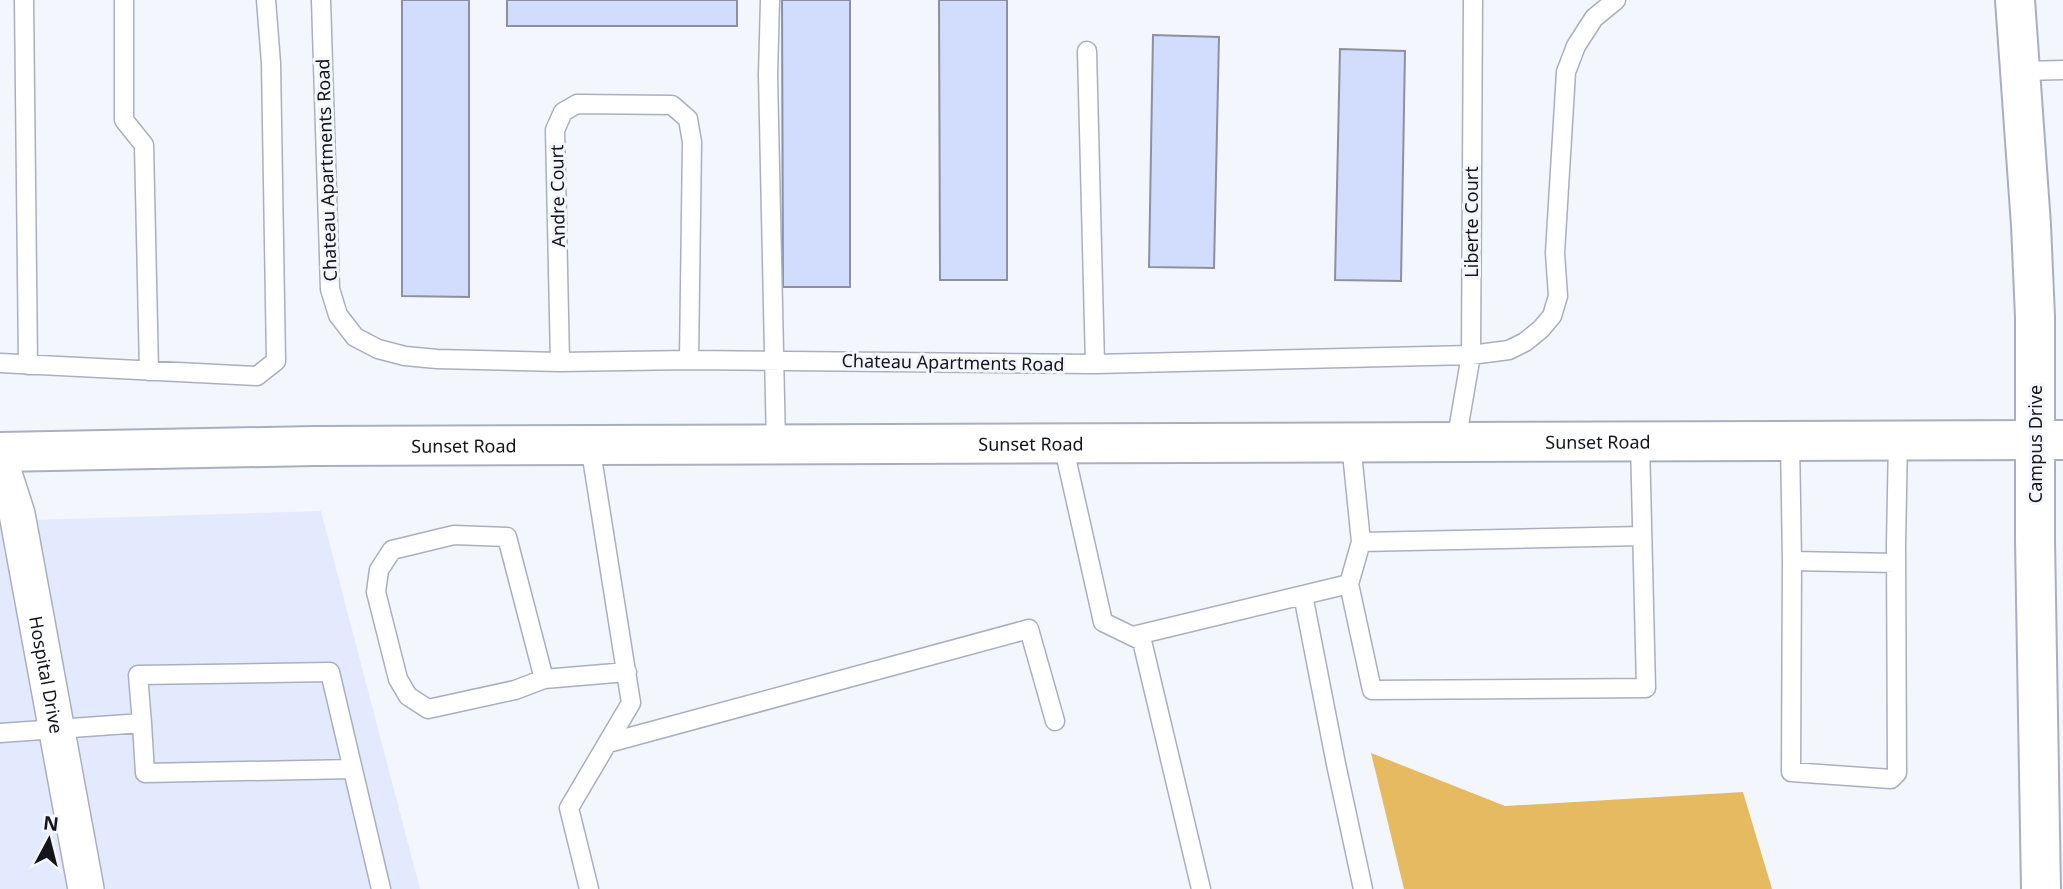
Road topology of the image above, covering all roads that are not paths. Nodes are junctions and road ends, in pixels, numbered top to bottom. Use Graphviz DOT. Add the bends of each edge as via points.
graph roads {
  1 [pos="24,0"];
  2 [pos="124,0"];
  3 [pos="266,0"];
  4 [pos="321,0"];
  5 [pos="769,0"];
  6 [pos="1473,0"];
  7 [pos="1616,0"];
  8 [pos="2015,0"];
  9 [pos="1087,51"];
  10 [pos="2063,70"];
  11 [pos="2021,71"];
  12 [pos="1471,355"];
  13 [pos="689,360"];
  14 [pos="774,360"];
  15 [pos="560,362"];
  16 [pos="0,363"];
  17 [pos="1095,364"];
  18 [pos="28,365"];
  19 [pos="149,371"];
  20 [pos="2049,440"];
  21 [pos="1790,441"];
  22 [pos="1898,441"];
  23 [pos="1456,442"];
  24 [pos="1640,442"];
  25 [pos="1351,443"];
  26 [pos="1063,444"];
  27 [pos="590,445"];
  28 [pos="776,445"];
  29 [pos="0,452"];
  30 [pos="0,461"];
  31 [pos="1642,536"];
  32 [pos="1361,542"];
  33 [pos="1793,561"];
  34 [pos="1896,563"];
  35 [pos="1349,584"];
  36 [pos="1303,595"];
  37 [pos="1133,636"];
  38 [pos="626,673"];
  39 [pos="544,679"];
  40 [pos="1055,721"];
  41 [pos="142,723"];
  42 [pos="55,730"];
  43 [pos="0,733"];
  44 [pos="608,743"];
  45 [pos="353,769"];
  46 [pos="86,889"];
  47 [pos="381,889"];
  48 [pos="589,889"];
  49 [pos="1201,889"];
  50 [pos="1363,889"];
  51 [pos="2041,889"];
  1 -- 18 [label="lane"];
  2 -- 19 [label="lane" via="124,120 144,145"];
  3 -- 19 [label="lane" via="276,361 257,376"];
  4 -- 15 [label="lane, Chateau Apartments Road" via="327,256 338,315 355,337 405,356"];
  5 -- 14 [label="lane"];
  6 -- 12 [label="lane, Liberte Court"];
  7 -- 12 [label="lane, Chateau Apartments Road" via="1594,18 1566,72 1555,253 1558,296 1552,316 1525,342 1509,350"];
  8 -- 11 [label="street, Campus Drive"];
  9 -- 17 [label="lane"];
  10 -- 11 [label="lane"];
  11 -- 20 [label="street, Campus Drive" via="2035,317"];
  12 -- 17 [label="lane, Chateau Apartments Road"];
  12 -- 23 [label="lane, Liberte Court"];
  13 -- 14 [label="lane, Chateau Apartments Road"];
  13 -- 15 [label="lane, Chateau Apartments Road"];
  13 -- 15 [label="lane, Andre Court" via="692,142 688,119 671,105 577,104 563,112 555,130"];
  14 -- 17 [label="lane, Chateau Apartments Road"];
  14 -- 28 [label="lane"];
  16 -- 18 [label="lane"];
  18 -- 19 [label="lane"];
  20 -- 22 [label="street, Sunset Road"];
  20 -- 51 [label="street, Campus Drive" via="2035,540"];
  21 -- 22 [label="street, Sunset Road"];
  21 -- 24 [label="street, Sunset Road"];
  21 -- 33 [label="lane"];
  22 -- 34 [label="lane"];
  23 -- 24 [label="street, Sunset Road"];
  23 -- 25 [label="street, Sunset Road"];
  24 -- 31 [label="lane"];
  25 -- 26 [label="street, Sunset Road"];
  25 -- 32 [label="lane"];
  26 -- 28 [label="street, Sunset Road"];
  26 -- 37 [label="lane" via="1103,622"];
  27 -- 28 [label="street, Sunset Road"];
  27 -- 29 [label="street, Sunset Road"];
  27 -- 38 [label="lane"];
  30 -- 42 [label="street, Hospital Drive" via="17,514"];
  31 -- 32 [label="lane"];
  31 -- 35 [label="lane" via="1646,688 1372,690"];
  32 -- 35 [label="lane"];
  33 -- 34 [label="lane"];
  33 -- 34 [label="lane" via="1791,772 1891,779 1897,773"];
  35 -- 36 [label="lane"];
  36 -- 37 [label="lane"];
  36 -- 50 [label="lane"];
  37 -- 49 [label="lane" via="1142,641"];
  38 -- 39 [label="lane"];
  38 -- 44 [label="lane" via="631,703"];
  39 -- 39 [label="lane" via="507,537 454,535 393,551 379,570 376,592 398,679 408,696 428,709"];
  40 -- 44 [label="lane" via="1028,629"];
  41 -- 42 [label="lane"];
  41 -- 45 [label="lane" via="145,773"];
  41 -- 45 [label="lane" via="138,675 330,672"];
  42 -- 43 [label="lane"];
  42 -- 46 [label="street, Hospital Drive"];
  44 -- 48 [label="lane" via="569,808"];
  45 -- 47 [label="lane"];
}
